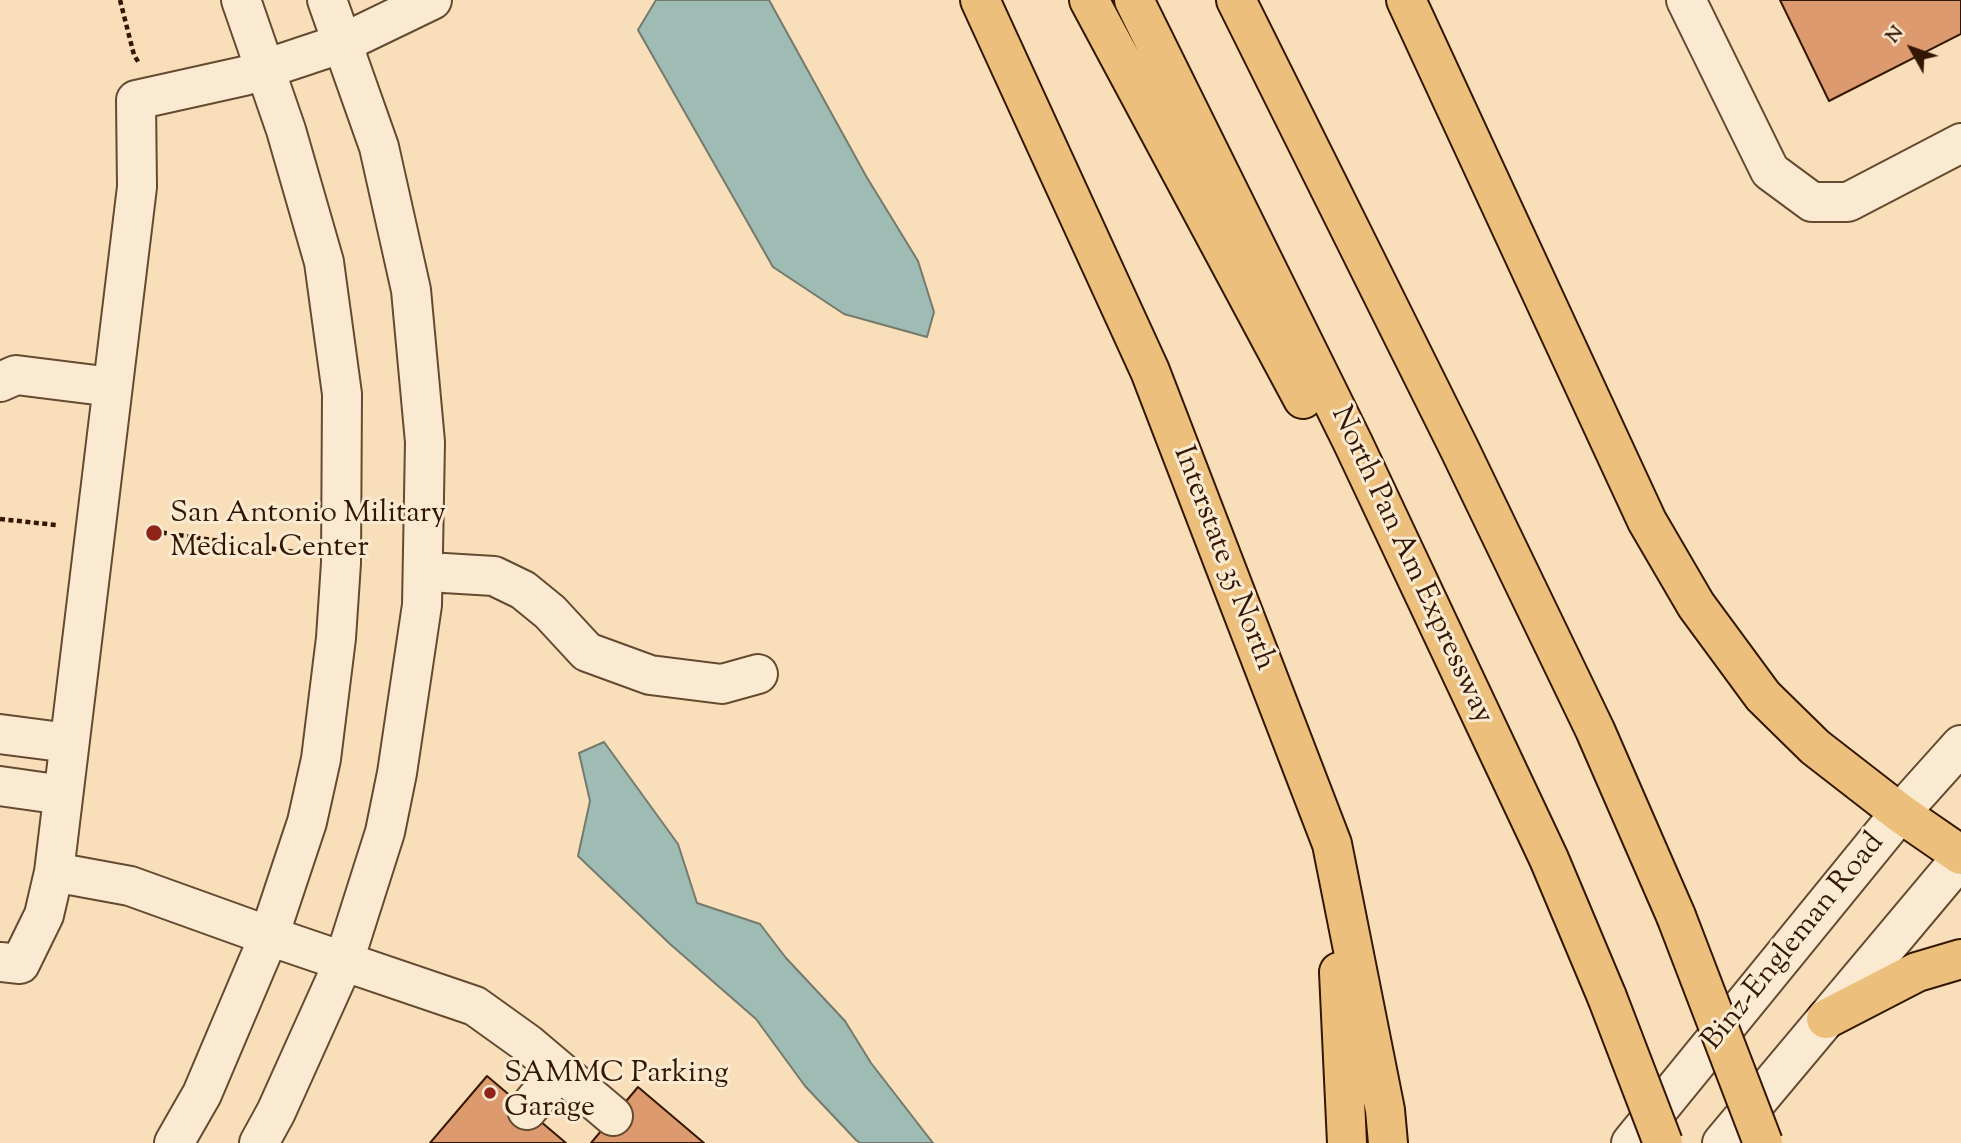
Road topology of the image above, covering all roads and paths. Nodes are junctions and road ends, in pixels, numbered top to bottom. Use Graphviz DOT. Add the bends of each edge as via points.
graph roads {
  1 [pos="120,0"];
  2 [pos="241,0"];
  3 [pos="327,0"];
  4 [pos="432,0"];
  5 [pos="980,0"];
  6 [pos="1089,0"];
  7 [pos="1134,0"];
  8 [pos="1236,0"];
  9 [pos="1247,0"];
  10 [pos="1406,0"];
  11 [pos="1686,0"];
  12 [pos="343,43"];
  13 [pos="265,69"];
  14 [pos="146,71"];
  15 [pos="1279,86"];
  16 [pos="1961,143"];
  17 [pos="0,382"];
  18 [pos="112,387"];
  19 [pos="0,520"];
  20 [pos="56,525"];
  21 [pos="145,530"];
  22 [pos="295,552"];
  23 [pos="444,573"];
  24 [pos="758,674"];
  25 [pos="0,734"];
  26 [pos="69,743"];
  27 [pos="1961,745"];
  28 [pos="0,786"];
  29 [pos="63,795"];
  30 [pos="1900,813"];
  31 [pos="1332,844"];
  32 [pos="1961,856"];
  33 [pos="1549,859"];
  34 [pos="54,872"];
  35 [pos="269,936"];
  36 [pos="1961,959"];
  37 [pos="344,961"];
  38 [pos="0,962"];
  39 [pos="1826,1019"];
  40 [pos="559,1071"];
  41 [pos="527,1110"];
  42 [pos="613,1116"];
  43 [pos="174,1143"];
  44 [pos="258,1143"];
  45 [pos="1347,1143"];
  46 [pos="1388,1143"];
  47 [pos="1631,1143"];
  48 [pos="1663,1143"];
  49 [pos="1723,1143"];
  50 [pos="1763,1143"];
  1 -- 14 [label="path" via="134,55"];
  2 -- 13 [label="street"];
  3 -- 12 [label="street"];
  4 -- 12 [label="street"];
  5 -- 31 [label="main road, Interstate 35 North" via="1150,371"];
  6 -- 33 [label="main road"];
  7 -- 33 [label="main road, North Pan Am Expressway" via="1353,443"];
  8 -- 15 [label="main road"];
  9 -- 15 [label="main road"];
  10 -- 30 [label="main road" via="1647,521 1696,605 1763,696 1815,747"];
  11 -- 16 [label="street" via="1770,171 1812,202 1848,202"];
  12 -- 13 [label="street"];
  12 -- 37 [label="street" via="379,147 411,290 425,442 422,605 397,773 385,832"];
  13 -- 18 [label="street" via="136,100 137,187"];
  13 -- 35 [label="street" via="324,262 342,394 343,495 336,638 321,759 307,822"];
  15 -- 50 [label="main road, bridge" via="1583,706 1676,916"];
  17 -- 18 [label="street" via="16,375"];
  18 -- 26 [label="street"];
  19 -- 20 [label="path"];
  21 -- 22 [label="path"];
  23 -- 24 [label="street" via="494,576 523,590 587,652 650,676 722,684"];
  25 -- 26 [label="street"];
  26 -- 29 [label="street"];
  27 -- 30 [label="street, Binz-Engleman Road"];
  28 -- 29 [label="street"];
  29 -- 34 [label="street"];
  30 -- 32 [label="main road"];
  30 -- 47 [label="street, Binz-Engleman Road"];
  31 -- 45 [label="main road"];
  31 -- 46 [label="main road, Interstate 35 North"];
  32 -- 39 [label="street"];
  33 -- 48 [label="main road, North Pan Am Expressway, bridge"];
  34 -- 35 [label="street" via="130,886"];
  34 -- 38 [label="street" via="44,915 20,964"];
  35 -- 37 [label="street"];
  35 -- 43 [label="street" via="202,1094"];
  36 -- 39 [label="main road" via="1917,972"];
  37 -- 40 [label="street" via="475,1006"];
  37 -- 44 [label="street"];
  39 -- 49 [label="street"];
  40 -- 41 [label="street"];
  40 -- 42 [label="street"];
}
